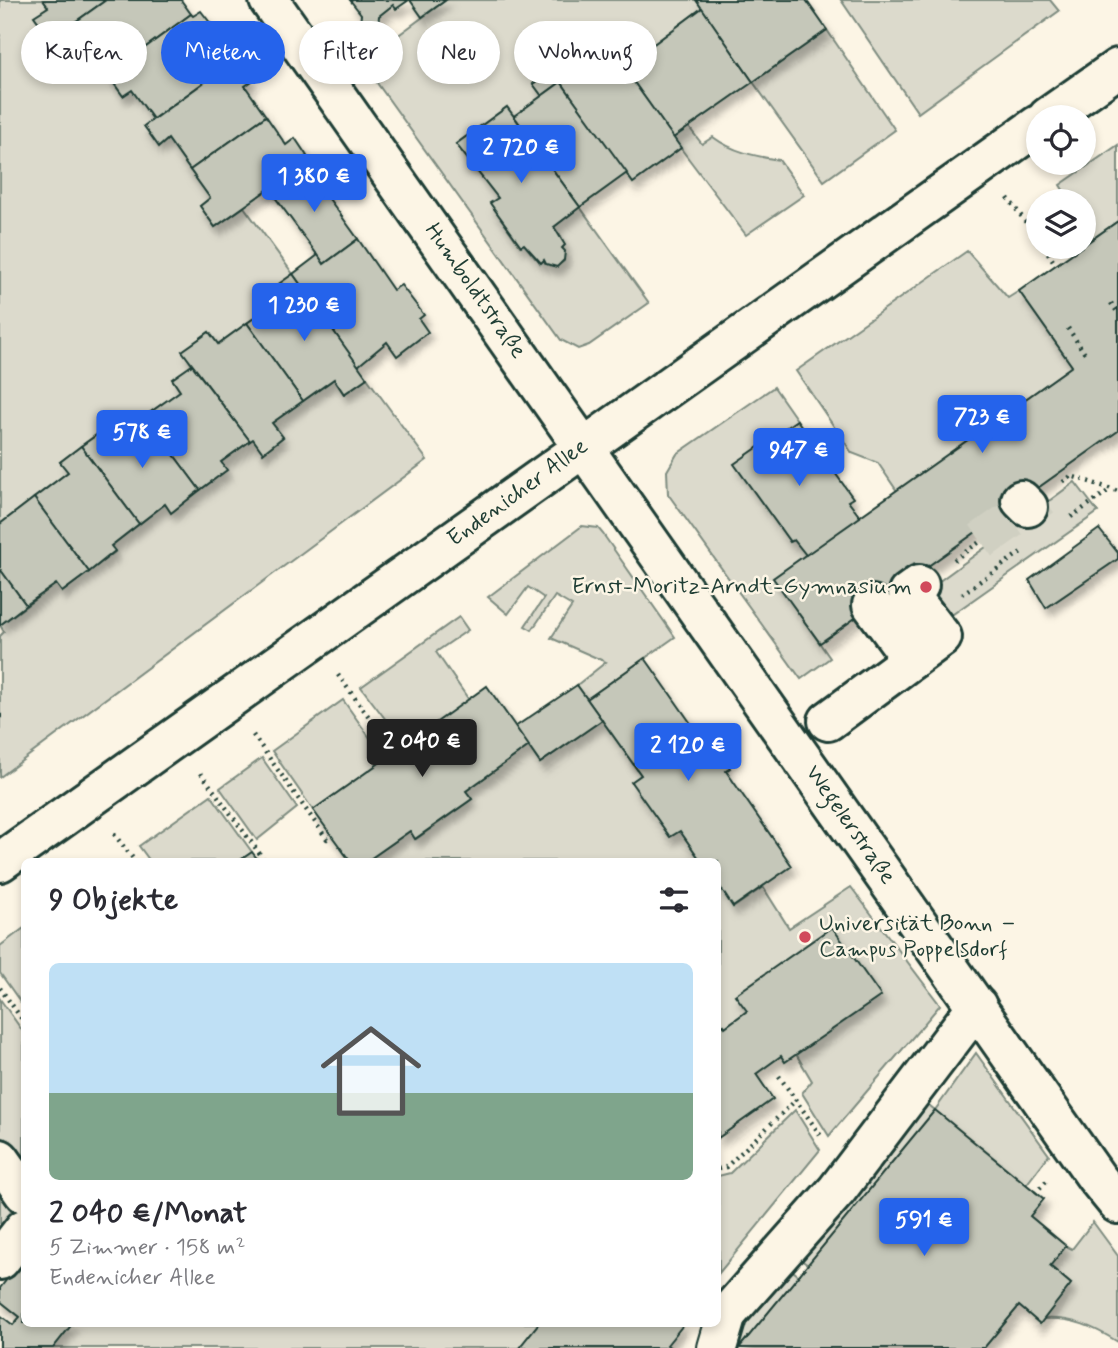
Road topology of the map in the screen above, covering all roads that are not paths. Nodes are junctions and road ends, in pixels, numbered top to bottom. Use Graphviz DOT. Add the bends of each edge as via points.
graph roads {
  1 [pos="269,0"];
  2 [pos="1118,68"];
  3 [pos="1065,105"];
  4 [pos="1026,133"];
  5 [pos="584,446"];
  6 [pos="923,602"];
  7 [pos="872,606"];
  8 [pos="912,659"];
  9 [pos="828,721"];
  10 [pos="0,862"];
  11 [pos="977,1006"];
  12 [pos="0,1159"];
  13 [pos="21,1189"];
  14 [pos="1118,1205"];
  15 [pos="21,1233"];
  16 [pos="0,1260"];
  17 [pos="717,1348"];
  1 -- 5 [label="street, Humboldtstraße"];
  2 -- 3 [label="street"];
  4 -- 5 [label="street, Endenicher Allee"];
  5 -- 10 [label="street, Endenicher Allee"];
  5 -- 11 [label="street, Wegelerstraße"];
  6 -- 8 [label="street" via="942,637"];
  7 -- 8 [label="street"];
  8 -- 9 [label="street"];
  11 -- 14 [label="street, Wegelerstraße"];
  11 -- 17 [label="street" via="836,1191 727,1314"];
  12 -- 13 [label="street"];
  15 -- 16 [label="street"];
}
